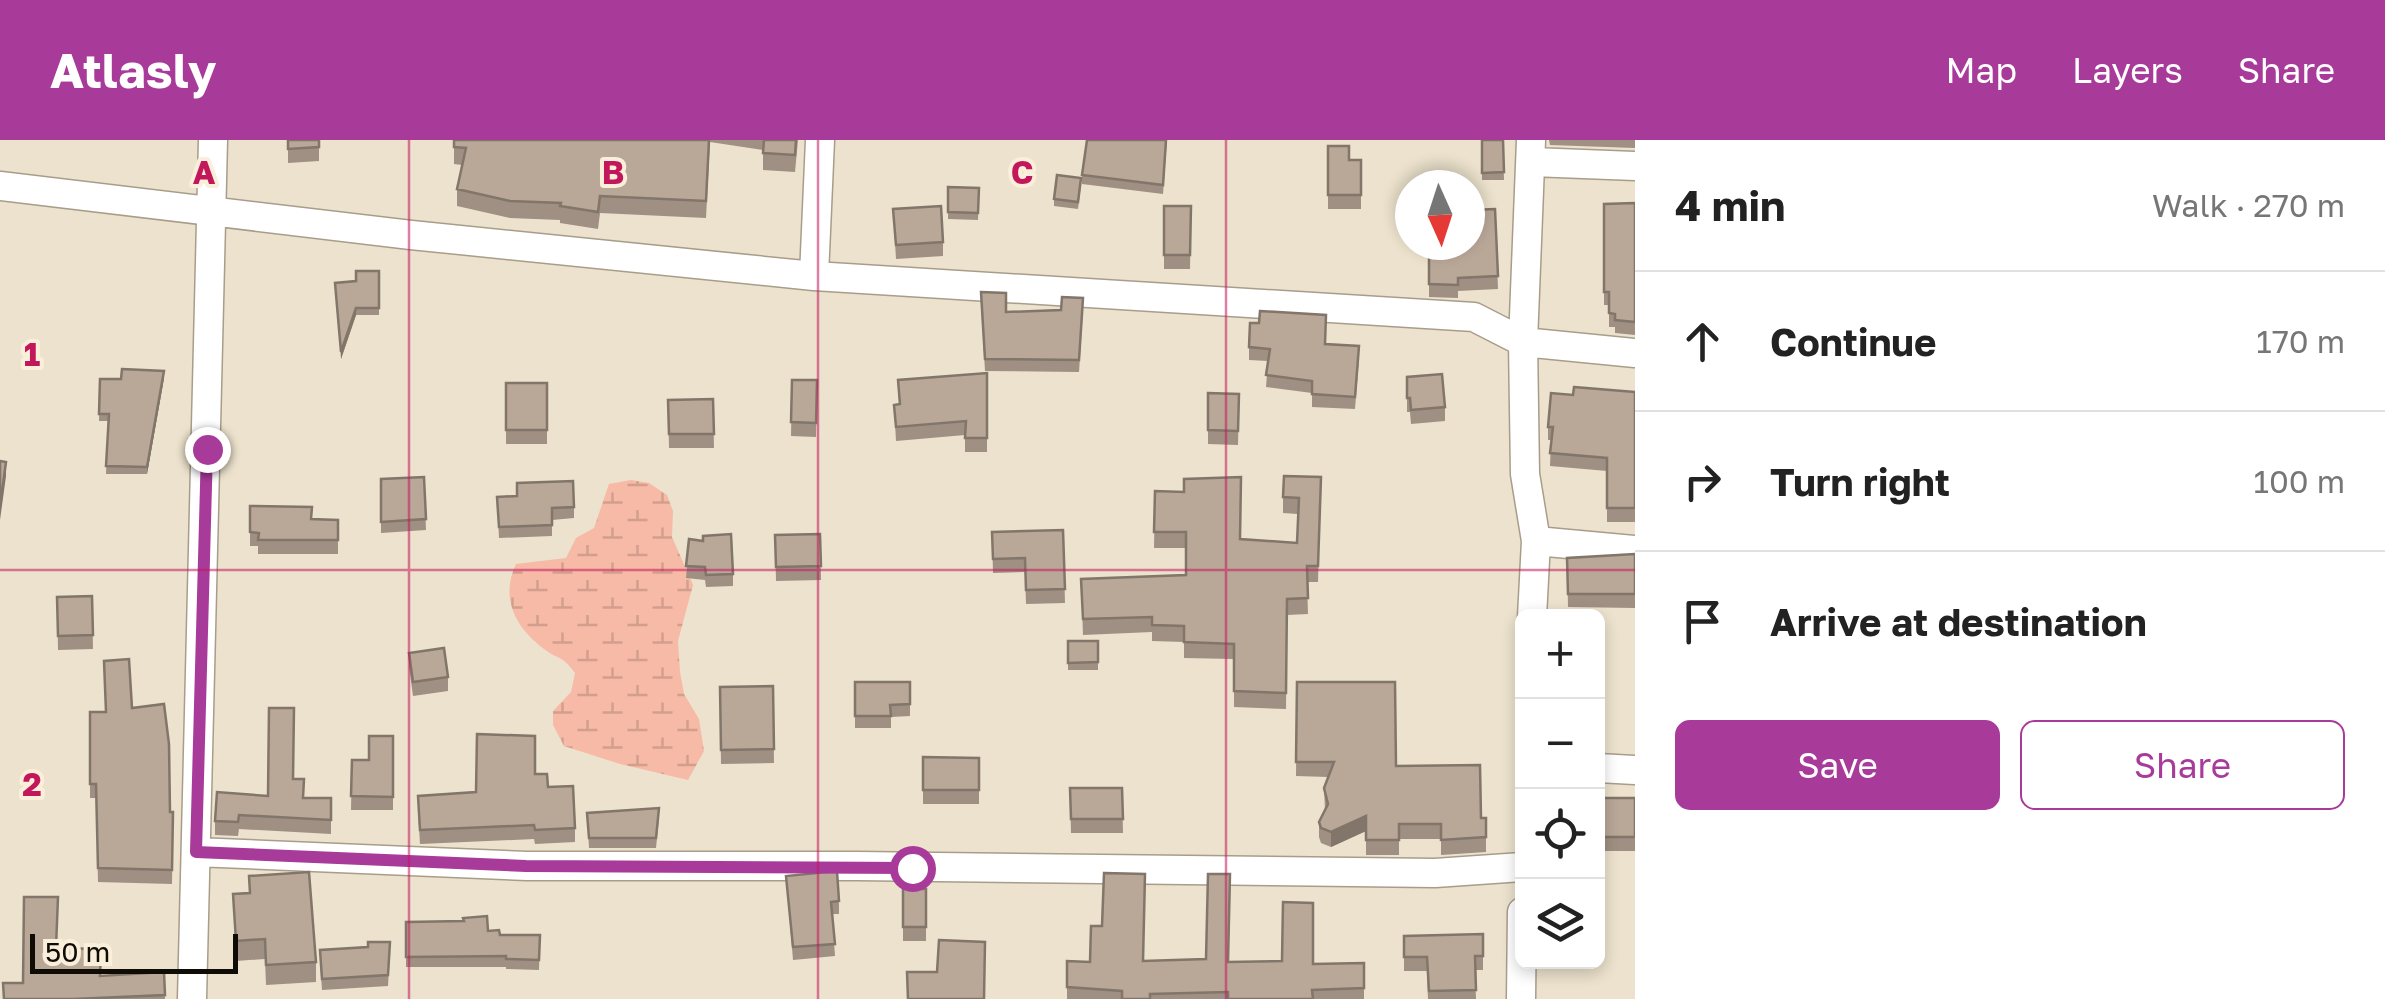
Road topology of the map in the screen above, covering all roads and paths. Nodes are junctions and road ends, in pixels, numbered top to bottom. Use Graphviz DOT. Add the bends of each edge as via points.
graph roads {
  1 [pos="213,140"];
  2 [pos="820,140"];
  3 [pos="1531,151"];
  4 [pos="1635,166"];
  5 [pos="0,186"];
  6 [pos="213,209"];
  7 [pos="814,276"];
  8 [pos="1523,342"];
  9 [pos="1635,353"];
  10 [pos="1536,542"];
  11 [pos="1635,550"];
  12 [pos="1532,609"];
  13 [pos="1605,768"];
  14 [pos="1635,770"];
  15 [pos="196,852"];
  16 [pos="1515,867"];
  17 [pos="1521,969"];
  18 [pos="192,999"];
  19 [pos="1520,999"];
  1 -- 6 [label="street"];
  2 -- 7 [label="street"];
  3 -- 4 [label="street"];
  3 -- 8 [label="street"];
  5 -- 6 [label="street"];
  6 -- 7 [label="street"];
  6 -- 15 [label="street"];
  7 -- 8 [label="street" via="1474,316"];
  8 -- 9 [label="street"];
  8 -- 10 [label="street" via="1525,474"];
  10 -- 11 [label="street"];
  10 -- 12 [label="street"];
  13 -- 14 [label="street"];
  15 -- 16 [label="street" via="526,866 1435,873"];
  15 -- 18 [label="street"];
  17 -- 19 [label="street"];
}
